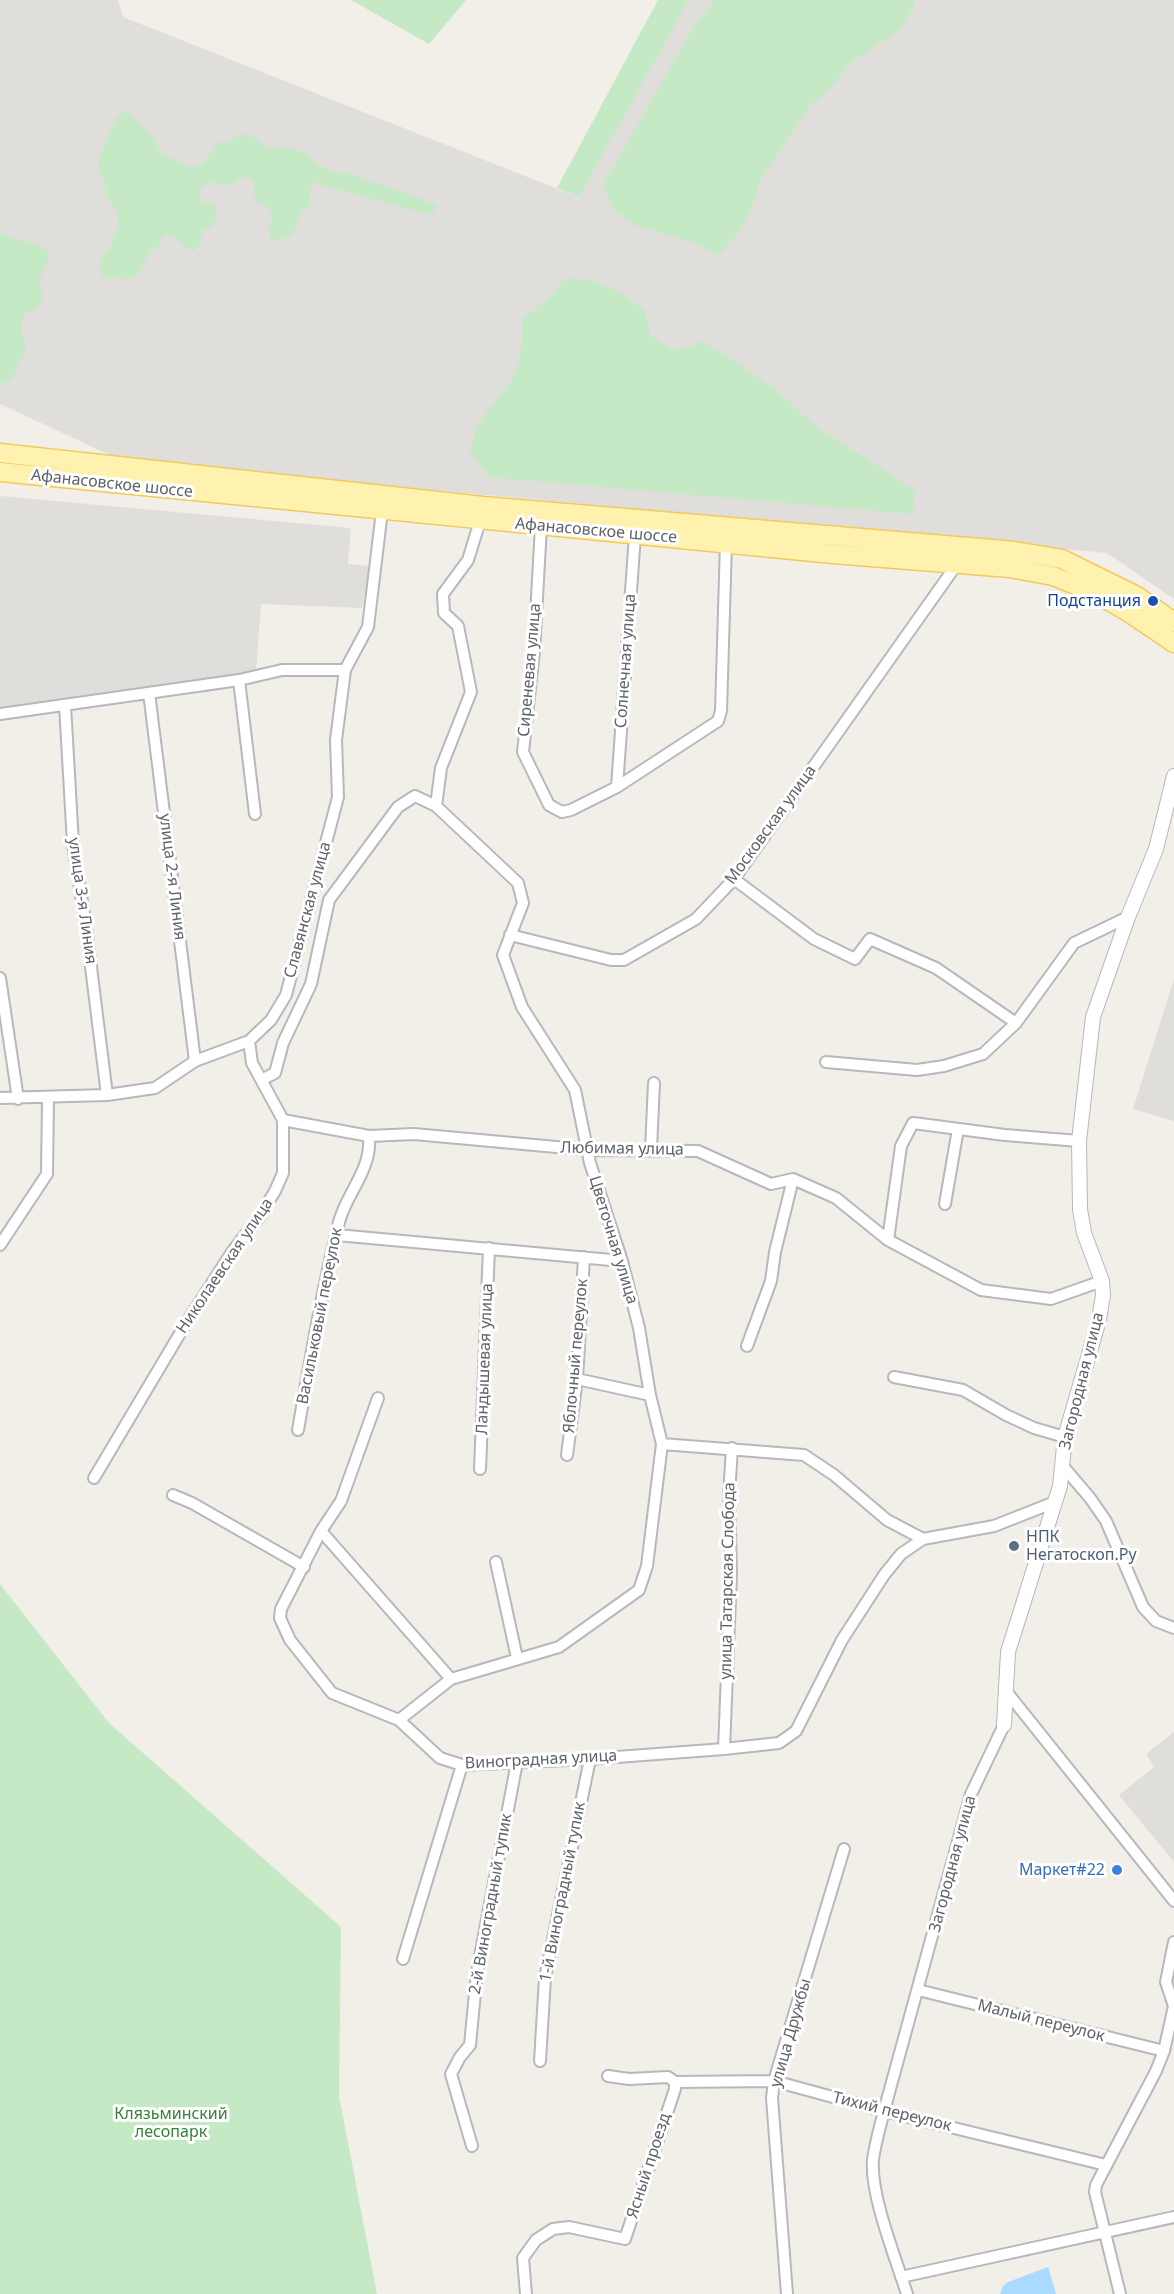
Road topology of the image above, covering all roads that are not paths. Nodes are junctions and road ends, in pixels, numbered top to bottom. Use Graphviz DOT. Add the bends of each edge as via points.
graph roads {
  1 [pos="0,453"];
  2 [pos="0,472"];
  3 [pos="382,511"];
  4 [pos="480,521"];
  5 [pos="541,526"];
  6 [pos="635,535"];
  7 [pos="726,543"];
  8 [pos="957,564"];
  9 [pos="1174,622"];
  10 [pos="1174,643"];
  11 [pos="345,670"];
  12 [pos="239,680"];
  13 [pos="149,693"];
  14 [pos="65,705"];
  15 [pos="0,714"];
  16 [pos="1174,776"];
  17 [pos="617,787"];
  18 [pos="436,806"];
  19 [pos="255,814"];
  20 [pos="734,879"];
  21 [pos="1128,917"];
  22 [pos="510,935"];
  23 [pos="0,978"];
  24 [pos="1016,1023"];
  25 [pos="249,1041"];
  26 [pos="195,1061"];
  27 [pos="826,1062"];
  28 [pos="262,1079"];
  29 [pos="654,1083"];
  30 [pos="106,1095"];
  31 [pos="0,1098"];
  32 [pos="48,1098"];
  33 [pos="18,1099"];
  34 [pos="283,1120"];
  35 [pos="958,1129"];
  36 [pos="369,1136"];
  37 [pos="1079,1141"];
  38 [pos="651,1149"];
  39 [pos="589,1150"];
  40 [pos="793,1179"];
  41 [pos="945,1204"];
  42 [pos="337,1235"];
  43 [pos="888,1240"];
  44 [pos="0,1245"];
  45 [pos="489,1248"];
  46 [pos="584,1257"];
  47 [pos="622,1261"];
  48 [pos="1102,1281"];
  49 [pos="747,1346"];
  50 [pos="894,1377"];
  51 [pos="577,1379"];
  52 [pos="650,1395"];
  53 [pos="378,1398"];
  54 [pos="298,1430"];
  55 [pos="1065,1437"];
  56 [pos="662,1444"];
  57 [pos="732,1448"];
  58 [pos="567,1455"];
  59 [pos="1062,1465"];
  60 [pos="480,1469"];
  61 [pos="94,1478"];
  62 [pos="173,1495"];
  63 [pos="1055,1502"];
  64 [pos="321,1530"];
  65 [pos="923,1539"];
  66 [pos="496,1562"];
  67 [pos="304,1567"];
  68 [pos="1174,1629"];
  69 [pos="517,1658"];
  70 [pos="451,1679"];
  71 [pos="1006,1691"];
  72 [pos="399,1720"];
  73 [pos="1004,1725"];
  74 [pos="724,1749"];
  75 [pos="590,1759"];
  76 [pos="517,1762"];
  77 [pos="462,1765"];
  78 [pos="844,1849"];
  79 [pos="1174,1901"];
  80 [pos="1174,1942"];
  81 [pos="403,1959"];
  82 [pos="918,1990"];
  83 [pos="1174,2006"];
  84 [pos="1164,2051"];
  85 [pos="540,2061"];
  86 [pos="608,2076"];
  87 [pos="774,2081"];
  88 [pos="675,2082"];
  89 [pos="884,2111"];
  90 [pos="472,2146"];
  91 [pos="1106,2165"];
  92 [pos="1174,2217"];
  93 [pos="1105,2233"];
  94 [pos="901,2277"];
  95 [pos="526,2294"];
  96 [pos="787,2294"];
  97 [pos="908,2294"];
  98 [pos="1120,2294"];
  1 -- 9 [label="main road, Афанасовское шоссе" via="483,506 1015,551 1062,559 1137,596"];
  2 -- 3 [label="main road, Афанасовское шоссе"];
  3 -- 4 [label="main road, Афанасовское шоссе"];
  3 -- 11 [label="street, Славянская улица" via="368,627"];
  4 -- 5 [label="main road, Афанасовское шоссе"];
  4 -- 18 [label="street" via="468,560 443,594 444,613 458,626 471,692 441,768"];
  5 -- 6 [label="main road, Афанасовское шоссе"];
  5 -- 17 [label="street, Сиреневая улица" via="524,756 555,810 571,810"];
  6 -- 7 [label="main road, Афанасовское шоссе"];
  6 -- 17 [label="street, Солнечная улица"];
  7 -- 8 [label="main road, Афанасовское шоссе"];
  7 -- 17 [label="street" via="720,717"];
  8 -- 10 [label="main road, Афанасовское шоссе" via="1053,576 1093,592"];
  8 -- 20 [label="street, Московская улица"];
  11 -- 12 [label="street" via="282,670"];
  11 -- 25 [label="street, Славянская улица" via="336,740 338,797 286,995 271,1020"];
  12 -- 13 [label="street"];
  12 -- 19 [label="street"];
  13 -- 14 [label="street"];
  13 -- 26 [label="street, улица 2-я Линия"];
  14 -- 15 [label="street"];
  14 -- 30 [label="street, улица 3-я Линия" via="73,844"];
  16 -- 21 [label="street, Загородная улица" via="1156,849"];
  18 -- 22 [label="street, Цветочная улица" via="518,883 523,903"];
  18 -- 28 [label="street" via="415,796 398,807 329,900 310,984 283,1043 275,1073"];
  20 -- 22 [label="street, Московская улица" via="696,919 624,960"];
  20 -- 24 [label="street" via="814,939 855,959 870,939 936,968"];
  21 -- 24 [label="street" via="1074,943"];
  21 -- 37 [label="street, Загородная улица" via="1093,1017"];
  22 -- 39 [label="street, Цветочная улица" via="502,955 522,1007 575,1090"];
  23 -- 33 [label="street"];
  24 -- 27 [label="street" via="983,1054 944,1066 917,1070"];
  25 -- 26 [label="street, Славянская улица"];
  25 -- 28 [label="street, Николаевская улица" via="252,1063"];
  26 -- 30 [label="street, Славянская улица" via="155,1088"];
  28 -- 34 [label="street, Николаевская улица"];
  29 -- 38 [label="street"];
  30 -- 32 [label="street, Славянская улица"];
  31 -- 33 [label="street, Славянская улица"];
  32 -- 33 [label="street, Славянская улица"];
  32 -- 44 [label="street" via="47,1174"];
  34 -- 36 [label="street, Любимая улица"];
  34 -- 61 [label="street, Николаевская улица" via="283,1173 276,1191 197,1306"];
  35 -- 37 [label="street"];
  35 -- 41 [label="street"];
  35 -- 43 [label="street" via="913,1123 901,1146"];
  36 -- 39 [label="street, Любимая улица" via="414,1134"];
  36 -- 42 [label="street, Васильковый переулок" via="370,1152 340,1219"];
  37 -- 48 [label="street, Загородная улица" via="1080,1209 1084,1233"];
  38 -- 39 [label="street, Любимая улица"];
  38 -- 40 [label="street, Любимая улица" via="698,1151 771,1184"];
  39 -- 47 [label="street, Цветочная улица"];
  40 -- 43 [label="street, Любимая улица" via="836,1198"];
  40 -- 49 [label="street" via="771,1281"];
  42 -- 45 [label="street"];
  42 -- 54 [label="street, Васильковый переулок"];
  43 -- 48 [label="street, Любимая улица" via="981,1290 1052,1299"];
  45 -- 46 [label="street"];
  45 -- 60 [label="street, Ландышевая улица"];
  46 -- 47 [label="street"];
  46 -- 51 [label="street, Яблочный переулок"];
  47 -- 52 [label="street, Цветочная улица"];
  48 -- 55 [label="street, Загородная улица" via="1099,1320"];
  50 -- 55 [label="street" via="963,1390 1034,1428"];
  51 -- 52 [label="street"];
  51 -- 58 [label="street, Яблочный переулок"];
  52 -- 56 [label="street, Цветочная улица"];
  53 -- 64 [label="street, Виноградная улица" via="340,1501"];
  55 -- 59 [label="street, Загородная улица"];
  56 -- 57 [label="street"];
  56 -- 69 [label="street" via="647,1566 639,1590 559,1647"];
  57 -- 65 [label="street" via="804,1455 887,1520"];
  57 -- 74 [label="street, улица Татарская Слобода"];
  59 -- 63 [label="street, Загородная улица"];
  59 -- 68 [label="street" via="1106,1521 1143,1606 1156,1621"];
  62 -- 67 [label="street"];
  63 -- 65 [label="street" via="994,1526"];
  63 -- 71 [label="street, Загородная улица" via="1008,1652"];
  64 -- 67 [label="street, Виноградная улица"];
  64 -- 70 [label="street"];
  65 -- 74 [label="street, Виноградная улица" via="902,1554 884,1575 842,1640 796,1731 779,1743"];
  66 -- 69 [label="street"];
  67 -- 72 [label="street, Виноградная улица" via="280,1618 290,1640 332,1693"];
  69 -- 70 [label="street"];
  70 -- 72 [label="street"];
  71 -- 73 [label="street, Загородная улица"];
  71 -- 79 [label="street"];
  72 -- 77 [label="street, Виноградная улица" via="440,1758"];
  73 -- 82 [label="street, Загородная улица" via="971,1794"];
  74 -- 75 [label="street, Виноградная улица"];
  75 -- 76 [label="street, Виноградная улица"];
  75 -- 85 [label="street, 1-й Виноградный тупик" via="545,1978"];
  76 -- 77 [label="street, Виноградная улица"];
  76 -- 90 [label="street, 2-й Виноградный тупик" via="477,1972 470,2045 451,2074"];
  77 -- 81 [label="street"];
  78 -- 87 [label="street, улица Дружбы"];
  80 -- 83 [label="street" via="1166,1982"];
  82 -- 84 [label="street, Малый переулок"];
  82 -- 89 [label="street, Загородная улица"];
  83 -- 84 [label="street"];
  84 -- 91 [label="street"];
  86 -- 88 [label="street" via="668,2077"];
  87 -- 88 [label="street, Тихий переулок"];
  87 -- 89 [label="street, Тихий переулок"];
  87 -- 96 [label="street, улица Дружбы" via="772,2098"];
  88 -- 95 [label="street, Ясный проезд" via="625,2239 569,2227 553,2229 536,2240 523,2258"];
  89 -- 91 [label="street, Тихий переулок"];
  89 -- 94 [label="street, Загородная улица" via="873,2162 875,2184"];
  91 -- 93 [label="street" via="1095,2192"];
  92 -- 93 [label="street"];
  93 -- 94 [label="street"];
  93 -- 98 [label="street"];
  94 -- 97 [label="street, Загородная улица"];
}
